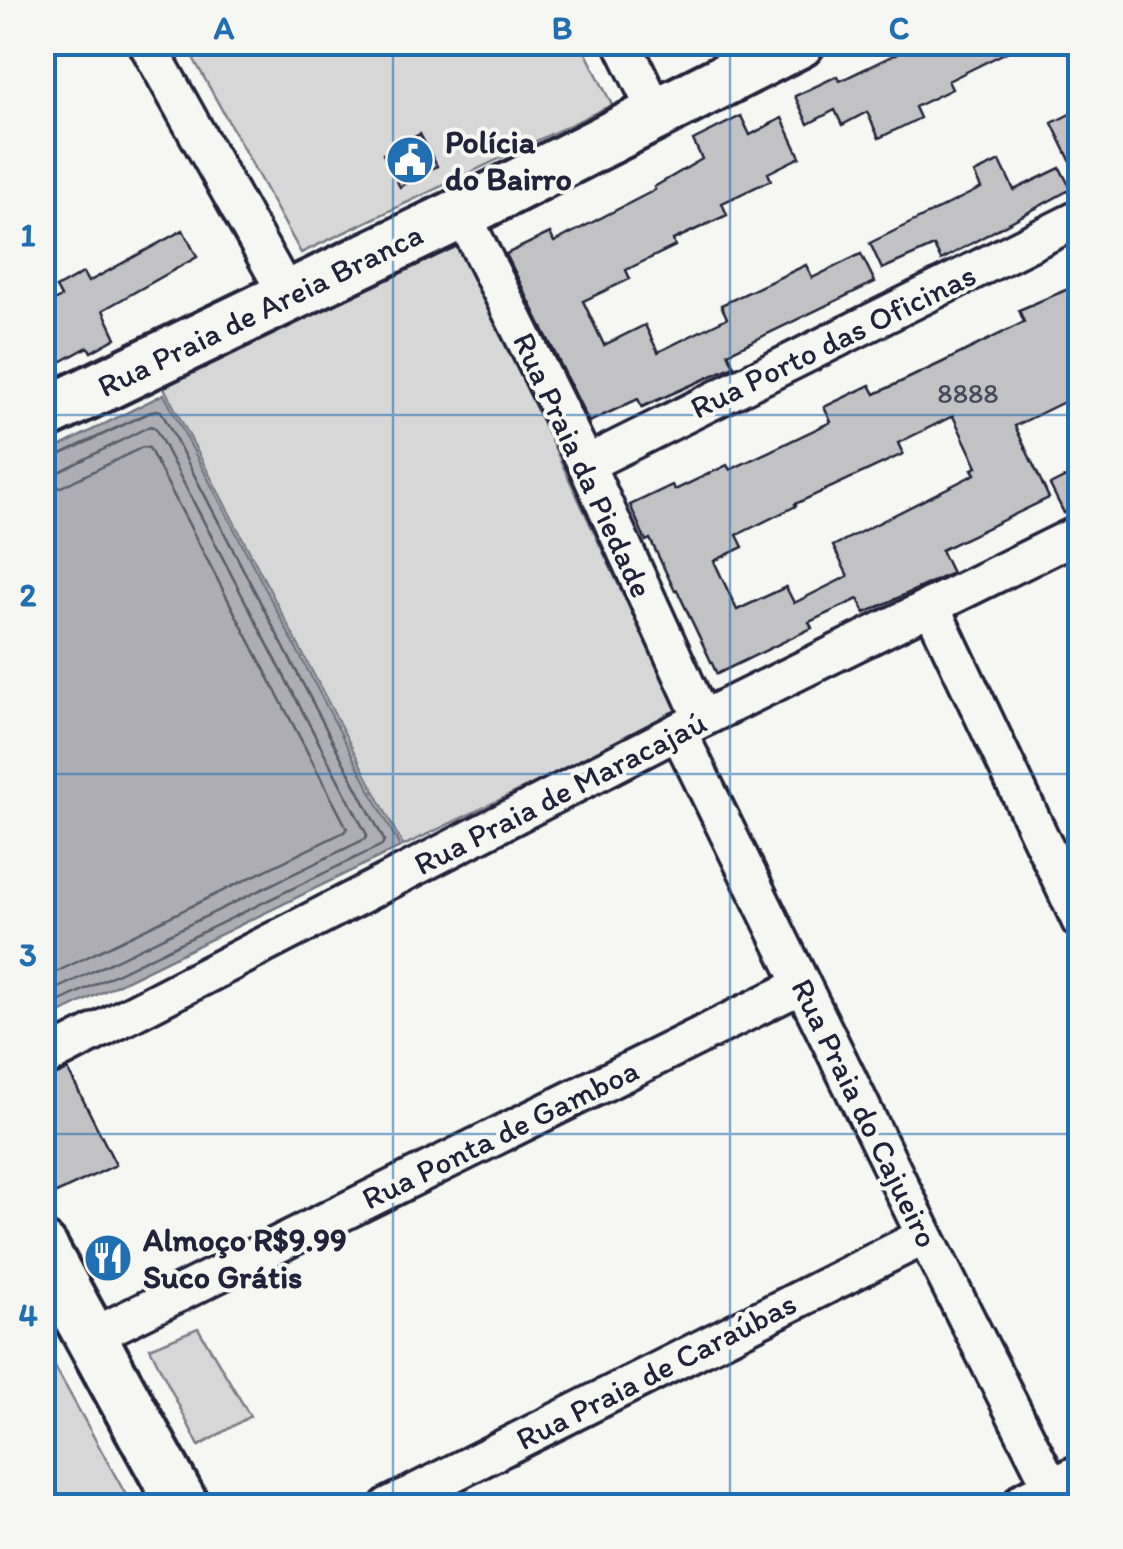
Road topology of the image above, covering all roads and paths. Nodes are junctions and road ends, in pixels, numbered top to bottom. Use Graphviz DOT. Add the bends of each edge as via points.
graph roads {
  1 [pos="146,42"];
  2 [pos="622,42"];
  3 [pos="800,42"];
  4 [pos="658,114"];
  5 [pos="462,213"];
  6 [pos="1080,218"];
  7 [pos="286,295"];
  8 [pos="42,415"];
  9 [pos="586,464"];
  10 [pos="1080,534"];
  11 [pos="932,606"];
  12 [pos="690,725"];
  13 [pos="1080,921"];
  14 [pos="802,984"];
  15 [pos="42,1060"];
  16 [pos="925,1236"];
  17 [pos="42,1248"];
  18 [pos="91,1336"];
  19 [pos="1055,1494"];
  20 [pos="183,1506"];
  21 [pos="388,1506"];
  1 -- 7 [label="street"];
  2 -- 4 [label="street"];
  3 -- 4 [label="street, Rua Praia de Areia Branca"];
  4 -- 5 [label="street, Rua Praia de Areia Branca"];
  5 -- 7 [label="street, Rua Praia de Areia Branca"];
  5 -- 9 [label="street, Rua Praia da Piedade"];
  6 -- 9 [label="street, Rua Porto das Oficinas"];
  7 -- 8 [label="street, Rua Praia de Areia Branca"];
  9 -- 12 [label="street, Rua Praia da Piedade"];
  10 -- 11 [label="street, Rua Praia de Maracajaú"];
  11 -- 12 [label="street, Rua Praia de Maracajaú"];
  11 -- 13 [label="street"];
  12 -- 14 [label="street, Rua Praia do Cajueiro"];
  12 -- 15 [label="street, Rua Praia de Maracajaú"];
  14 -- 16 [label="street, Rua Praia do Cajueiro"];
  14 -- 18 [label="street, Rua Ponta de Gamboa"];
  16 -- 19 [label="street, Rua Praia do Cajueiro"];
  16 -- 21 [label="street, Rua Praia de Caraúbas"];
  17 -- 18 [label="street"];
  18 -- 20 [label="street"];
}
